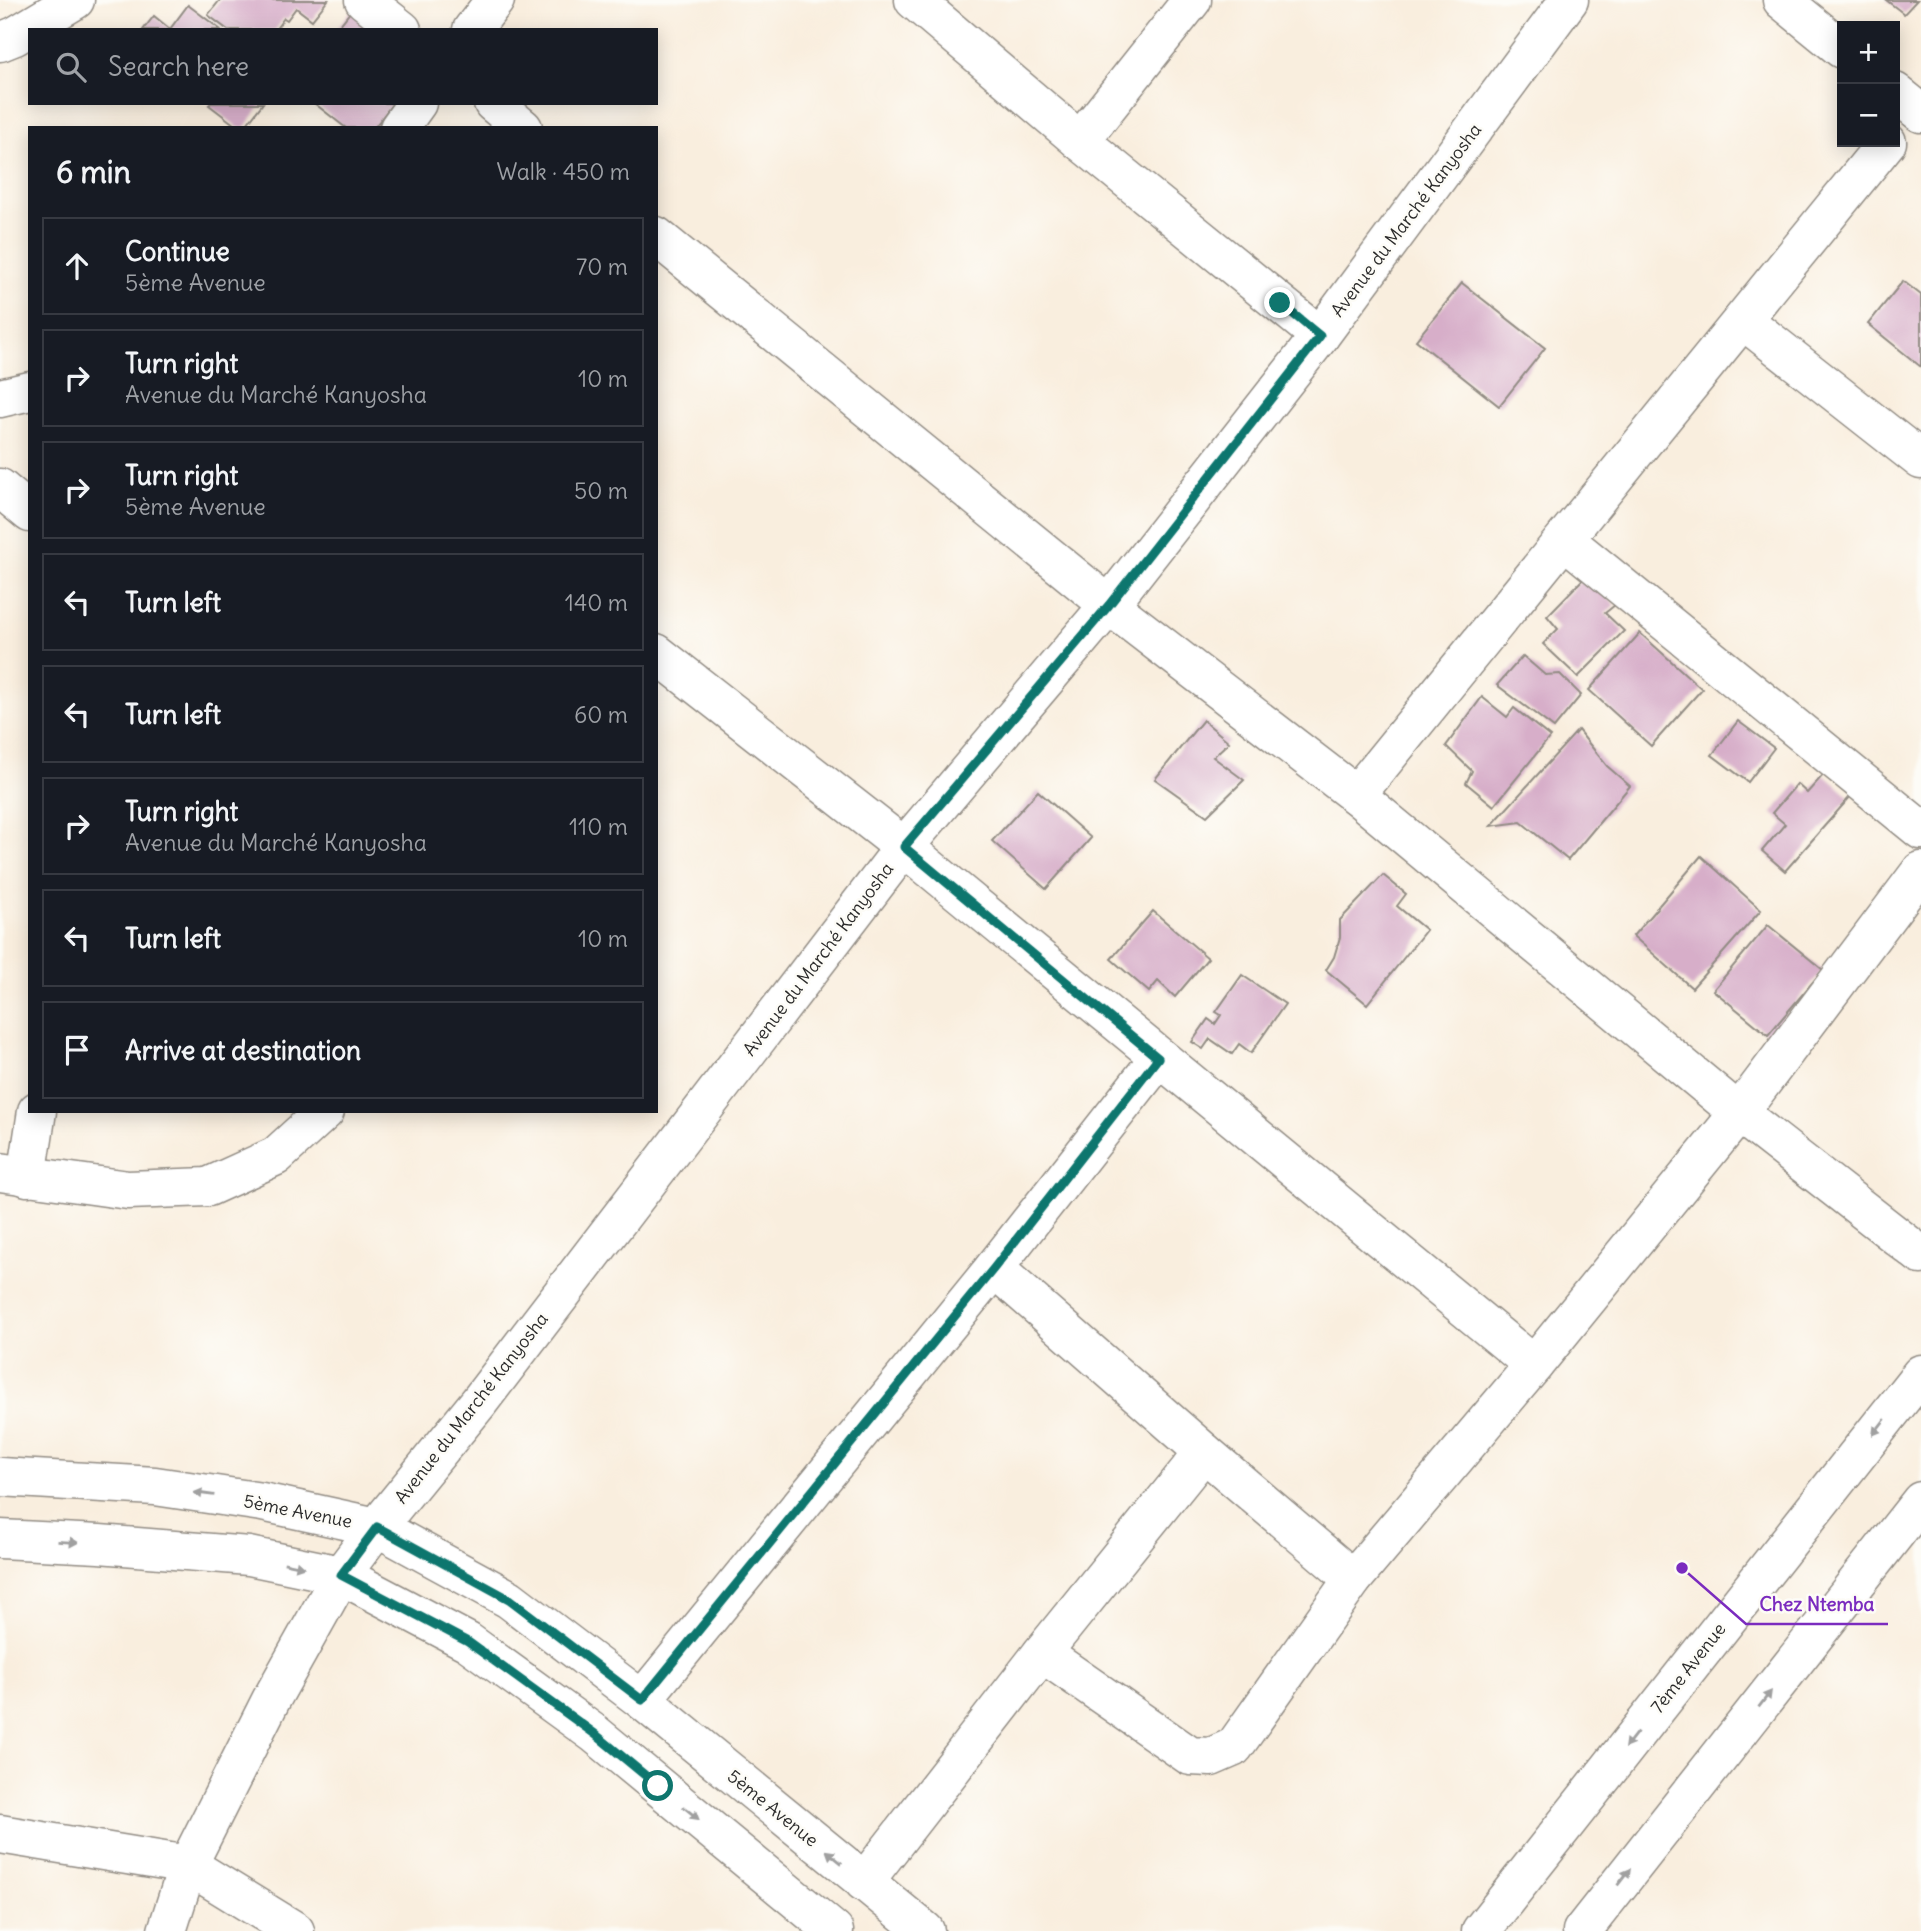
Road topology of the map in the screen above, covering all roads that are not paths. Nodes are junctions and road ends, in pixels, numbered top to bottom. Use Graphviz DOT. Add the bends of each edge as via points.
graph roads {
  1 [pos="75,0"];
  2 [pos="364,0"];
  3 [pos="495,0"];
  4 [pos="915,0"];
  5 [pos="1192,0"];
  6 [pos="1569,0"];
  7 [pos="1782,0"];
  8 [pos="28,28"];
  9 [pos="28,28"];
  10 [pos="399,28"];
  11 [pos="474,28"];
  12 [pos="0,42"];
  13 [pos="1837,45"];
  14 [pos="416,105"];
  15 [pos="495,105"];
  16 [pos="400,126"];
  17 [pos="521,126"];
  18 [pos="1080,141"];
  19 [pos="1883,147"];
  20 [pos="658,238"];
  21 [pos="1743,320"];
  22 [pos="1320,336"];
  23 [pos="28,391"];
  24 [pos="0,398"];
  25 [pos="1921,460"];
  26 [pos="0,488"];
  27 [pos="28,511"];
  28 [pos="1565,540"];
  29 [pos="1109,605"];
  30 [pos="660,665"];
  31 [pos="1356,795"];
  32 [pos="1921,830"];
  33 [pos="904,847"];
  34 [pos="1921,871"];
  35 [pos="1158,1058"];
  36 [pos="36,1113"];
  37 [pos="323,1113"];
  38 [pos="1739,1113"];
  39 [pos="13,1175"];
  40 [pos="1921,1255"];
  41 [pos="994,1268"];
  42 [pos="1534,1365"];
  43 [pos="1921,1374"];
  44 [pos="1204,1452"];
  45 [pos="0,1477"];
  46 [pos="1921,1501"];
  47 [pos="377,1527"];
  48 [pos="0,1539"];
  49 [pos="341,1575"];
  50 [pos="1353,1579"];
  51 [pos="1042,1653"];
  52 [pos="642,1700"];
  53 [pos="0,1834"];
  54 [pos="188,1865"];
  55 [pos="864,1882"];
  56 [pos="167,1931"];
  57 [pos="295,1931"];
  58 [pos="834,1931"];
  59 [pos="925,1931"];
  60 [pos="1481,1931"];
  61 [pos="1582,1931"];
  1 -- 9 [label="street"];
  2 -- 10 [label="street"];
  3 -- 11 [label="street"];
  4 -- 18 [label="street"];
  5 -- 18 [label="street"];
  6 -- 22 [label="street, Avenue du Marché Kanyosha"];
  7 -- 13 [label="street"];
  8 -- 12 [label="street"];
  14 -- 16 [label="street"];
  15 -- 17 [label="street"];
  18 -- 22 [label="street"];
  19 -- 21 [label="street"];
  20 -- 29 [label="street"];
  21 -- 25 [label="street"];
  21 -- 28 [label="street"];
  22 -- 29 [label="street, Avenue du Marché Kanyosha"];
  23 -- 24 [label="street"];
  26 -- 27 [label="street"];
  28 -- 31 [label="street"];
  28 -- 32 [label="street"];
  29 -- 31 [label="street"];
  29 -- 33 [label="street, Avenue du Marché Kanyosha"];
  30 -- 33 [label="street"];
  31 -- 38 [label="street"];
  33 -- 35 [label="street"];
  33 -- 47 [label="street, Avenue du Marché Kanyosha" via="479,1402"];
  34 -- 38 [label="street"];
  35 -- 41 [label="street"];
  35 -- 42 [label="street"];
  36 -- 39 [label="street"];
  37 -- 39 [label="street" via="276,1156 208,1187 128,1190"];
  38 -- 40 [label="street"];
  38 -- 42 [label="street"];
  41 -- 44 [label="street"];
  41 -- 52 [label="street"];
  42 -- 50 [label="street"];
  43 -- 60 [label="street, 7ème Avenue, one-way"];
  44 -- 50 [label="street"];
  44 -- 51 [label="street"];
  47 -- 45 [label="street, 5ème Avenue, one-way" via="261,1502 155,1486"];
  61 -- 46 [label="street, one-way"];
  47 -- 49 [label="street, Avenue du Marché Kanyosha"];
  47 -- 52 [label="street, 5ème Avenue" via="509,1599"];
  48 -- 49 [label="street, one-way" via="249,1556"];
  49 -- 54 [label="street, Avenue du Marché Kanyosha" via="271,1700"];
  49 -- 58 [label="street, one-way" via="468,1642 595,1734"];
  50 -- 51 [label="street" via="1234,1747 1211,1757 1190,1756"];
  51 -- 55 [label="street"];
  55 -- 52 [label="street, 5ème Avenue, one-way"];
  53 -- 54 [label="street"];
  54 -- 56 [label="street, Avenue du Marché Kanyosha"];
  54 -- 57 [label="street"];
  55 -- 59 [label="street, 5ème Avenue"];
}
